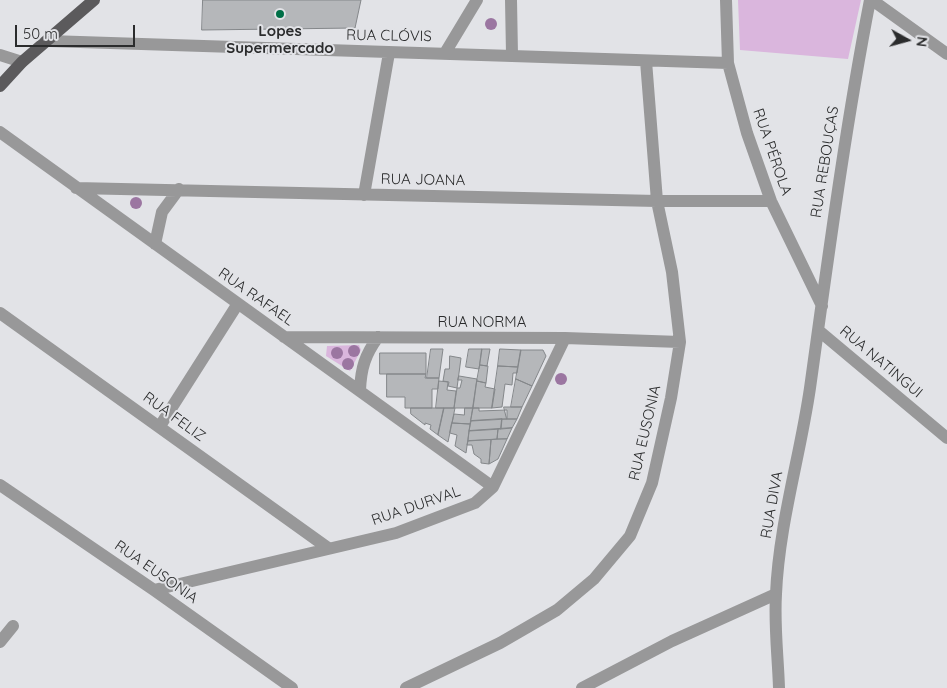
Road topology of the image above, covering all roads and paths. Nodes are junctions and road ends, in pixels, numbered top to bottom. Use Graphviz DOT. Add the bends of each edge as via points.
graph roads {
  1 [pos="94,0"];
  2 [pos="477,0"];
  3 [pos="511,0"];
  4 [pos="726,0"];
  5 [pos="871,0"];
  6 [pos="49,40"];
  7 [pos="389,53"];
  8 [pos="0,54"];
  9 [pos="445,54"];
  10 [pos="512,54"];
  11 [pos="947,54"];
  12 [pos="646,61"];
  13 [pos="22,62"];
  14 [pos="728,63"];
  15 [pos="0,86"];
  16 [pos="0,132"];
  17 [pos="76,188"];
  18 [pos="179,189"];
  19 [pos="364,194"];
  20 [pos="657,201"];
  21 [pos="771,201"];
  22 [pos="155,244"];
  23 [pos="237,304"];
  24 [pos="822,306"];
  25 [pos="0,313"];
  26 [pos="818,330"];
  27 [pos="284,337"];
  28 [pos="378,337"];
  29 [pos="565,338"];
  30 [pos="680,342"];
  31 [pos="360,390"];
  32 [pos="160,426"];
  33 [pos="947,438"];
  34 [pos="0,485"];
  35 [pos="493,488"];
  36 [pos="328,548"];
  37 [pos="154,590"];
  38 [pos="776,594"];
  39 [pos="13,626"];
  40 [pos="0,642"];
  41 [pos="292,688"];
  42 [pos="406,688"];
  43 [pos="582,688"];
  44 [pos="779,688"];
  1 -- 6 [label="main road"];
  2 -- 9 [label="street"];
  3 -- 10 [label="street"];
  4 -- 14 [label="street, RUA PÉROLA"];
  5 -- 11 [label="street"];
  5 -- 24 [label="street, RUA REBOUÇAS" via="831,226"];
  6 -- 7 [label="street, RUA CLÓVIS"];
  6 -- 13 [label="main road"];
  7 -- 9 [label="street, RUA CLÓVIS"];
  7 -- 19 [label="street"];
  8 -- 13 [label="street"];
  9 -- 10 [label="street, RUA CLÓVIS"];
  10 -- 12 [label="street, RUA CLÓVIS"];
  12 -- 14 [label="street, RUA CLÓVIS"];
  12 -- 20 [label="street, RUA EUSONIA"];
  13 -- 15 [label="main road"];
  14 -- 21 [label="street, RUA PÉROLA" via="747,133"];
  16 -- 17 [label="street, RUA RAFAEL"];
  17 -- 18 [label="street, RUA JOANA"];
  17 -- 22 [label="street, RUA RAFAEL"];
  18 -- 19 [label="street, RUA JOANA"];
  18 -- 22 [label="street" via="162,212"];
  19 -- 20 [label="street, RUA JOANA"];
  20 -- 21 [label="street, RUA JOANA"];
  20 -- 30 [label="street, RUA EUSONIA" via="672,272"];
  21 -- 24 [label="street, RUA PÉROLA"];
  22 -- 23 [label="street, RUA RAFAEL"];
  23 -- 27 [label="street, RUA RAFAEL"];
  23 -- 32 [label="street"];
  24 -- 26 [label="street, RUA REBOUÇAS"];
  25 -- 32 [label="street, RUA FELIZ"];
  26 -- 33 [label="street, RUA NATINGUI"];
  26 -- 38 [label="street, RUA DIVA" via="805,421 784,524"];
  27 -- 28 [label="street, RUA NORMA"];
  27 -- 31 [label="street, RUA RAFAEL"];
  28 -- 29 [label="street, RUA NORMA"];
  28 -- 31 [label="street" via="367,352 361,369"];
  29 -- 30 [label="street, RUA NORMA"];
  29 -- 35 [label="street, RUA DURVAL"];
  30 -- 42 [label="street, RUA EUSONIA" via="652,483 630,536 594,579 557,610"];
  31 -- 35 [label="street, RUA RAFAEL"];
  32 -- 36 [label="street, RUA FELIZ"];
  34 -- 37 [label="street, RUA EUSONIA"];
  35 -- 36 [label="street, RUA DURVAL" via="475,503 396,533"];
  36 -- 37 [label="street, RUA DURVAL"];
  37 -- 41 [label="street, RUA EUSONIA"];
  38 -- 43 [label="street" via="672,641"];
  38 -- 44 [label="street, RUA DIVA"];
  39 -- 40 [label="street"];
}
